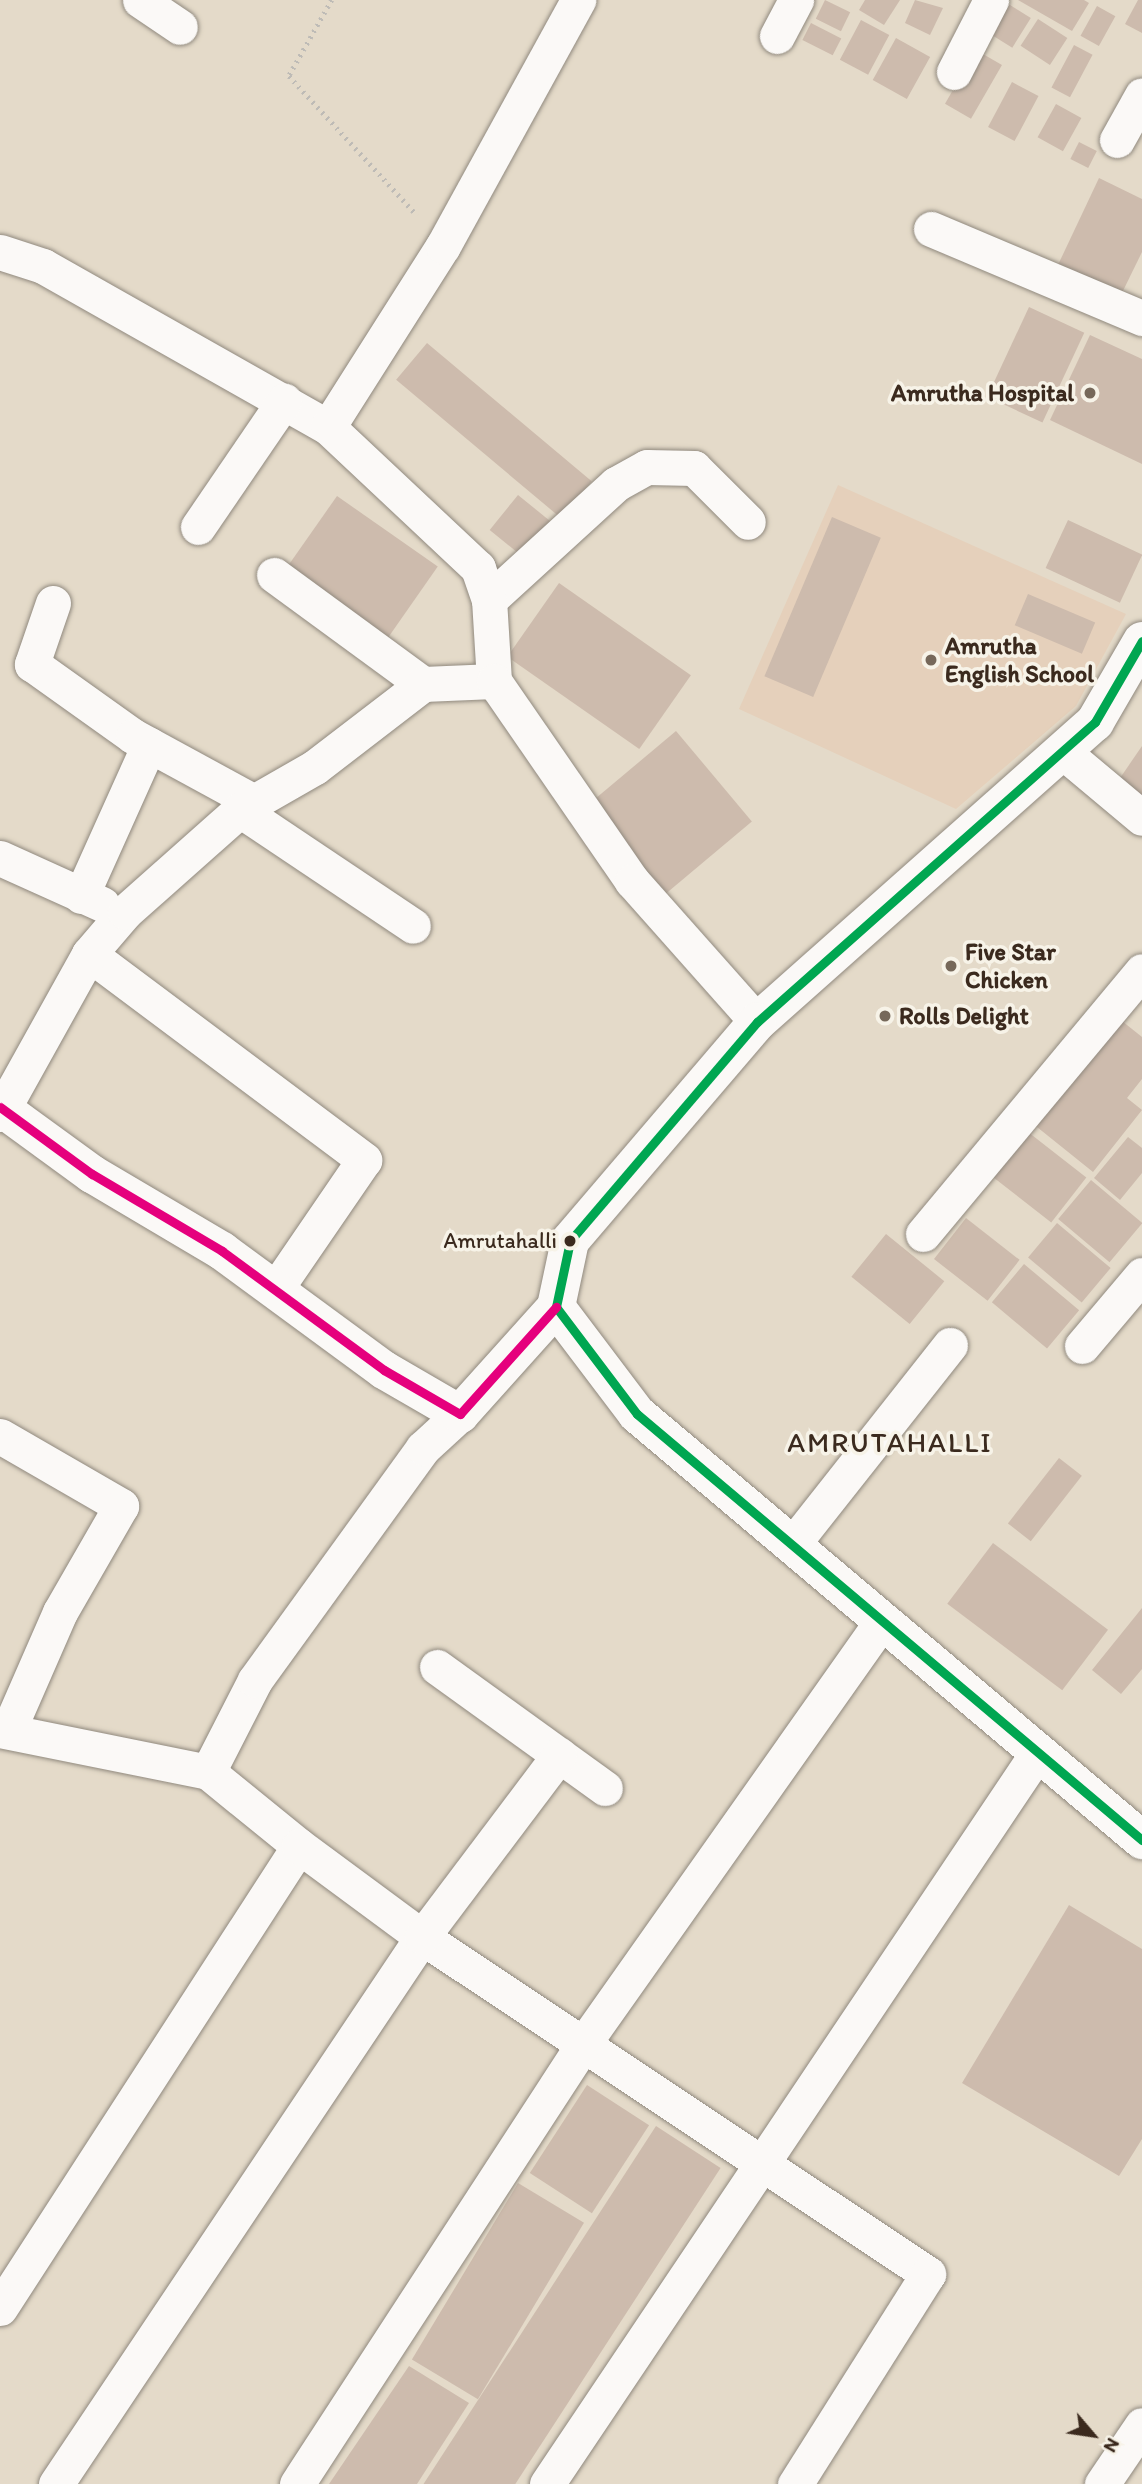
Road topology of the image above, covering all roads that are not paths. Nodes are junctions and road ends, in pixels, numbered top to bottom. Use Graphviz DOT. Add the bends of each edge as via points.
graph roads {
  1 [pos="140,0"];
  2 [pos="578,0"];
  3 [pos="796,0"];
  4 [pos="991,0"];
  5 [pos="180,27"];
  6 [pos="777,36"];
  7 [pos="954,72"];
  8 [pos="1142,95"];
  9 [pos="1117,140"];
  10 [pos="931,229"];
  11 [pos="0,252"];
  12 [pos="1142,318"];
  13 [pos="284,401"];
  14 [pos="328,427"];
  15 [pos="748,522"];
  16 [pos="198,527"];
  17 [pos="274,575"];
  18 [pos="489,600"];
  19 [pos="53,603"];
  20 [pos="1136,665"];
  21 [pos="494,681"];
  22 [pos="423,684"];
  23 [pos="149,745"];
  24 [pos="1062,751"];
  25 [pos="247,806"];
  26 [pos="1142,818"];
  27 [pos="0,858"];
  28 [pos="81,896"];
  29 [pos="125,912"];
  30 [pos="413,926"];
  31 [pos="89,954"];
  32 [pos="1142,971"];
  33 [pos="757,1022"];
  34 [pos="1,1110"];
  35 [pos="923,1234"];
  36 [pos="1142,1275"];
  37 [pos="275,1290"];
  38 [pos="556,1307"];
  39 [pos="950,1345"];
  40 [pos="1082,1346"];
  41 [pos="460,1414"];
  42 [pos="0,1436"];
  43 [pos="792,1545"];
  44 [pos="882,1621"];
  45 [pos="437,1667"];
  46 [pos="4,1731"];
  47 [pos="1038,1752"];
  48 [pos="559,1755"];
  49 [pos="208,1772"];
  50 [pos="605,1788"];
  51 [pos="1142,1840"];
  52 [pos="299,1846"];
  53 [pos="422,1937"];
  54 [pos="584,2043"];
  55 [pos="762,2165"];
  56 [pos="0,2308"];
  57 [pos="1142,2425"];
  58 [pos="56,2484"];
  59 [pos="298,2484"];
  60 [pos="547,2484"];
  61 [pos="795,2484"];
  62 [pos="1102,2484"];
  1 -- 5 [label="street"];
  2 -- 14 [label="street" via="443,246"];
  3 -- 6 [label="street"];
  4 -- 7 [label="street"];
  8 -- 9 [label="street"];
  10 -- 12 [label="street"];
  11 -- 13 [label="street" via="43,266"];
  13 -- 14 [label="street"];
  13 -- 16 [label="street"];
  14 -- 18 [label="street" via="478,568"];
  15 -- 18 [label="street" via="694,468 647,467 616,484"];
  17 -- 22 [label="street"];
  18 -- 21 [label="street"];
  19 -- 23 [label="street" via="32,664"];
  20 -- 24 [label="street" via="1095,722"];
  21 -- 22 [label="street"];
  21 -- 33 [label="street" via="632,881"];
  22 -- 25 [label="street" via="314,767"];
  23 -- 25 [label="street"];
  23 -- 28 [label="street"];
  24 -- 26 [label="street"];
  24 -- 33 [label="street"];
  25 -- 29 [label="street"];
  25 -- 30 [label="street"];
  27 -- 28 [label="street"];
  28 -- 29 [label="street"];
  29 -- 31 [label="street"];
  31 -- 34 [label="street"];
  31 -- 37 [label="street" via="364,1160"];
  32 -- 35 [label="street"];
  33 -- 38 [label="street" via="570,1241"];
  34 -- 37 [label="street"];
  36 -- 40 [label="street"];
  37 -- 41 [label="street" via="384,1370"];
  38 -- 41 [label="street"];
  38 -- 43 [label="street" via="637,1414"];
  39 -- 43 [label="street"];
  41 -- 49 [label="street" via="423,1448 255,1680"];
  42 -- 46 [label="street" via="121,1506 60,1612"];
  43 -- 44 [label="street"];
  44 -- 47 [label="street"];
  44 -- 54 [label="street"];
  45 -- 48 [label="street"];
  46 -- 49 [label="street"];
  47 -- 51 [label="street"];
  47 -- 55 [label="street"];
  48 -- 50 [label="street"];
  48 -- 53 [label="street"];
  49 -- 52 [label="street"];
  52 -- 53 [label="street"];
  52 -- 56 [label="street"];
  53 -- 54 [label="street"];
  53 -- 58 [label="street"];
  54 -- 55 [label="street"];
  54 -- 59 [label="street"];
  55 -- 60 [label="street"];
  55 -- 61 [label="street" via="928,2273"];
  57 -- 62 [label="street"];
}
